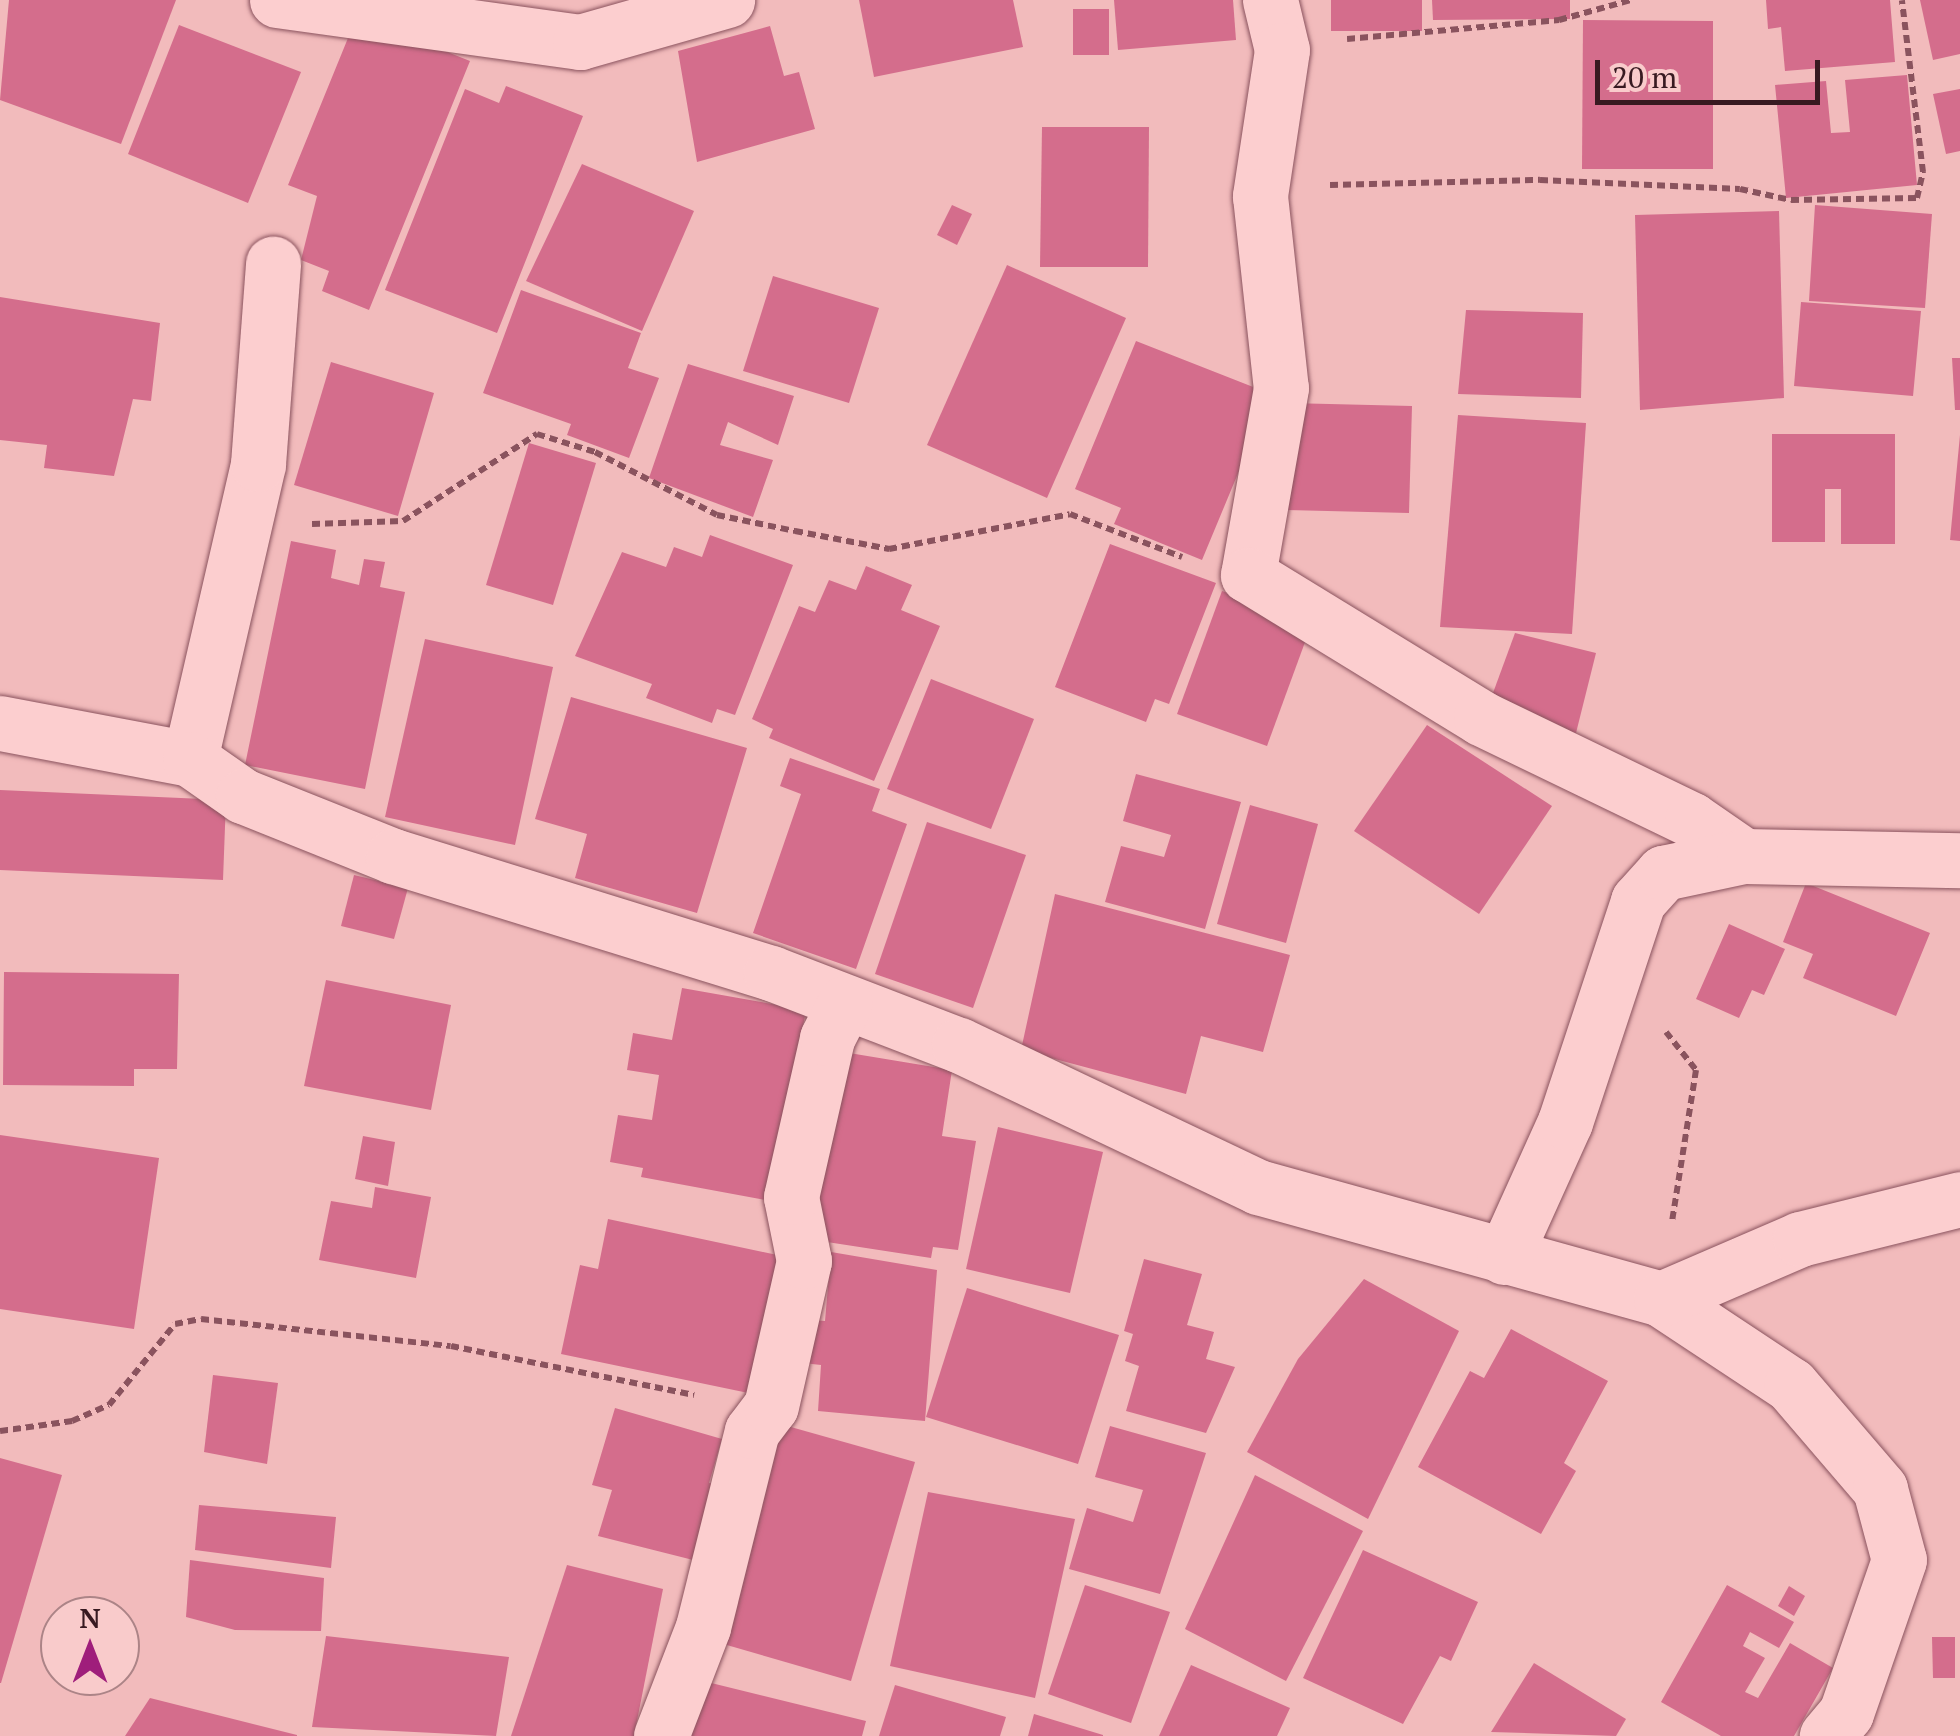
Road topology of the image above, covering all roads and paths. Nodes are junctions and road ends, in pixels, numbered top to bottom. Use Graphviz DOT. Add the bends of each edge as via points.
graph roads {
  1 [pos="277,0"];
  2 [pos="727,0"];
  3 [pos="1631,0"];
  4 [pos="1902,0"];
  5 [pos="1276,25"];
  6 [pos="1260,196"];
  7 [pos="273,264"];
  8 [pos="241,529"];
  9 [pos="1248,575"];
  10 [pos="0,723"];
  11 [pos="190,759"];
  12 [pos="1744,856"];
  13 [pos="1960,860"];
  14 [pos="1612,964"];
  15 [pos="845,1003"];
  16 [pos="1960,1198"];
  17 [pos="1504,1256"];
  18 [pos="1661,1299"];
  19 [pos="772,1406"];
  20 [pos="0,1431"];
  21 [pos="661,1736"];
  22 [pos="1828,1736"];
  1 -- 2 [label="street" via="580,42"];
  3 -- 5 [label="path" via="1558,20"];
  4 -- 6 [label="path" via="1924,172 1917,198 1792,200 1740,189 1540,180 1369,182"];
  5 -- 6 [label="street"];
  6 -- 9 [label="street" via="1281,388"];
  7 -- 8 [label="street" via="258,464"];
  8 -- 9 [label="path" via="403,521 537,434 594,452 717,515 795,531 888,548 1070,514"];
  8 -- 11 [label="street"];
  9 -- 12 [label="street" via="1481,718 1692,820"];
  10 -- 11 [label="street"];
  11 -- 15 [label="street" via="244,796 393,856"];
  12 -- 13 [label="street"];
  12 -- 14 [label="street" via="1663,873 1638,901"];
  14 -- 17 [label="street" via="1565,1122"];
  14 -- 18 [label="path" via="1696,1070"];
  15 -- 17 [label="street" via="960,1045 1258,1187"];
  15 -- 19 [label="street" via="828,1038 791,1197 804,1262"];
  16 -- 18 [label="street" via="1800,1239"];
  17 -- 18 [label="street"];
  18 -- 22 [label="street" via="1792,1385 1880,1489 1898,1560 1846,1713"];
  19 -- 20 [label="path" via="451,1346 201,1319 175,1324 109,1404 72,1421"];
  19 -- 21 [label="street" via="752,1431 703,1627"];
}
